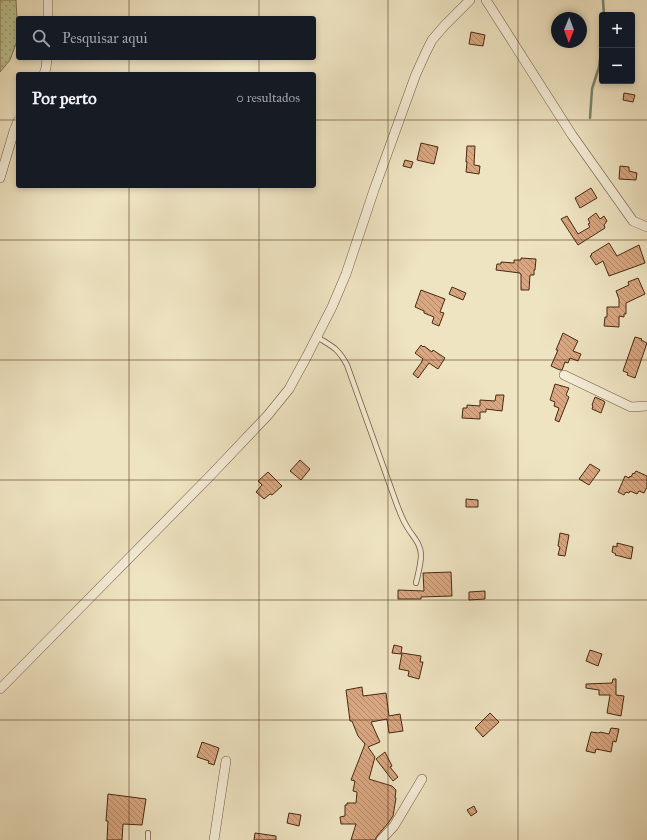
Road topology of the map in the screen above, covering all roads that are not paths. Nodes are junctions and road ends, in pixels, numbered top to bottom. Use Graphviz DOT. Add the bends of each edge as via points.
graph roads {
  1 [pos="48,0"];
  2 [pos="470,0"];
  3 [pos="486,0"];
  4 [pos="48,16"];
  5 [pos="47,60"];
  6 [pos="45,72"];
  7 [pos="16,126"];
  8 [pos="0,178"];
  9 [pos="647,227"];
  10 [pos="317,337"];
  11 [pos="564,375"];
  12 [pos="647,406"];
  13 [pos="416,583"];
  14 [pos="0,689"];
  15 [pos="226,761"];
  16 [pos="422,779"];
  17 [pos="148,832"];
  18 [pos="148,840"];
  19 [pos="214,840"];
  20 [pos="381,840"];
  1 -- 4 [label="street"];
  2 -- 10 [label="street" via="432,40 416,74 346,274"];
  3 -- 9 [label="street" via="572,135 633,222"];
  5 -- 6 [label="street"];
  7 -- 8 [label="street"];
  10 -- 13 [label="lane" via="336,349 347,365 397,505 420,548"];
  10 -- 14 [label="street" via="289,389 268,415"];
  11 -- 12 [label="street" via="631,407"];
  15 -- 19 [label="street"];
  16 -- 20 [label="street" via="394,826"];
  17 -- 18 [label="lane"];
}
